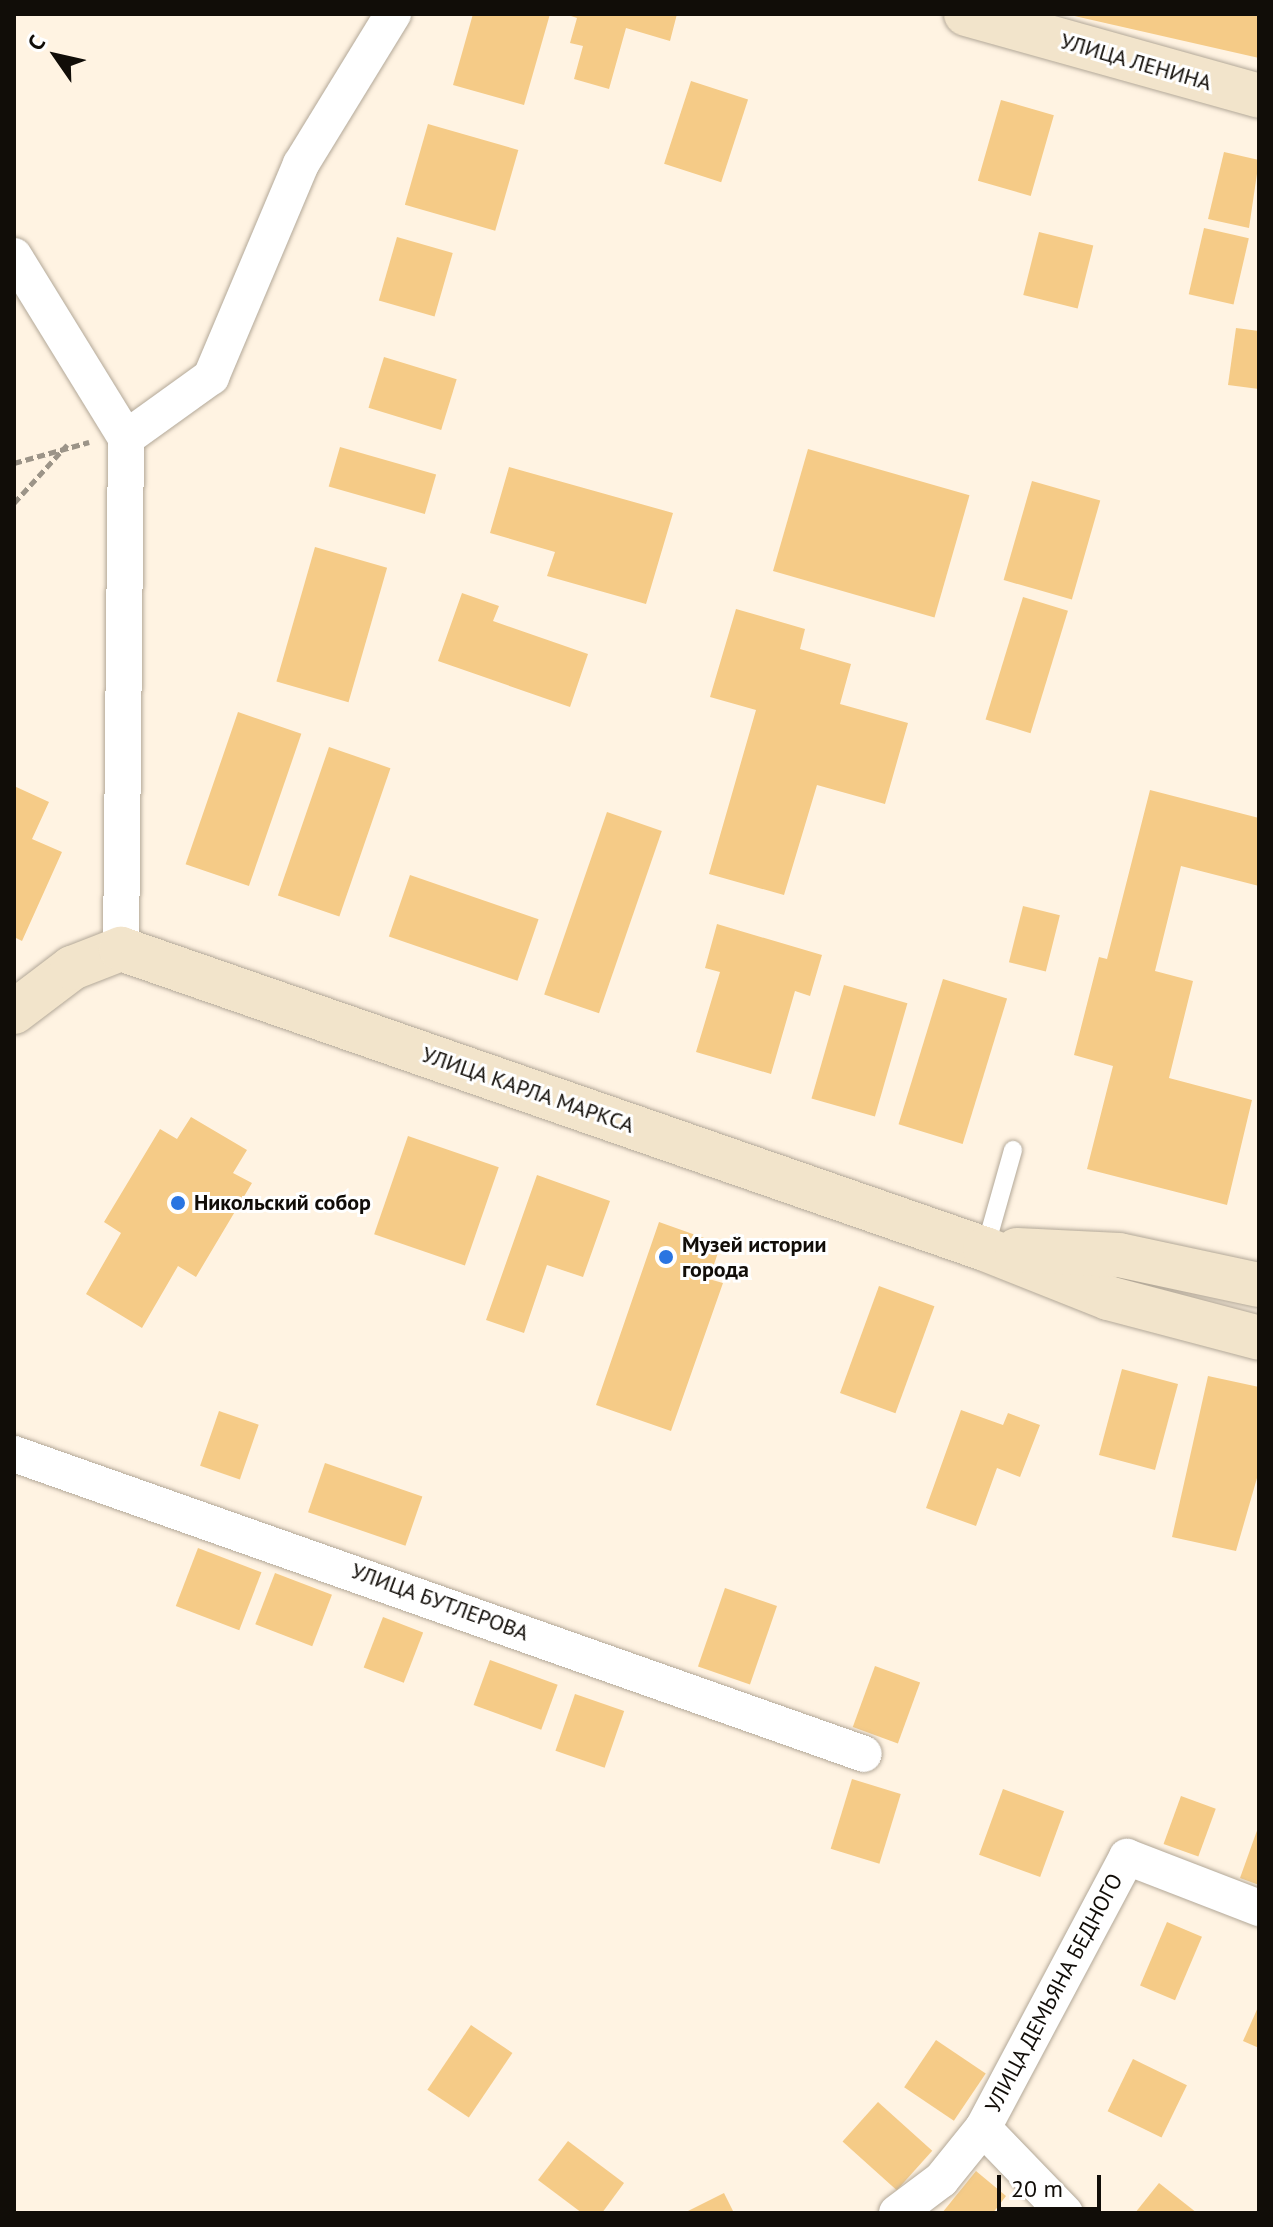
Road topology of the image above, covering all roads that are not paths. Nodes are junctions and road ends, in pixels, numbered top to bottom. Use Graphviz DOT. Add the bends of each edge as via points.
graph roads {
  1 [pos="393,14"];
  2 [pos="966,14"];
  3 [pos="1259,96"];
  4 [pos="14,256"];
  5 [pos="126,438"];
  6 [pos="121,949"];
  7 [pos="14,1012"];
  8 [pos="1013,1150"];
  9 [pos="985,1249"];
  10 [pos="1119,1255"];
  11 [pos="1259,1285"];
  12 [pos="1108,1298"];
  13 [pos="1259,1338"];
  14 [pos="14,1454"];
  15 [pos="864,1754"];
  16 [pos="1259,1908"];
  17 [pos="983,2128"];
  18 [pos="897,2213"];
  19 [pos="1065,2213"];
  1 -- 5 [label="street" via="301,164 211,377"];
  2 -- 3 [label="main road, УЛИЦА ЛЕНИНА"];
  4 -- 5 [label="street"];
  5 -- 6 [label="street"];
  6 -- 7 [label="main road" via="72,968"];
  6 -- 9 [label="main road, УЛИЦА КАРЛА МАРКСА"];
  8 -- 9 [label="lane"];
  9 -- 10 [label="main road, УЛИЦА КАРЛА МАРКСА"];
  9 -- 12 [label="main road, УЛИЦА КАРЛА МАРКСА"];
  10 -- 11 [label="main road, УЛИЦА КАРЛА МАРКСА"];
  10 -- 12 [label="main road"];
  12 -- 13 [label="main road, УЛИЦА КАРЛА МАРКСА"];
  14 -- 15 [label="street, УЛИЦА БУТЛЕРОВА"];
  16 -- 17 [label="street, УЛИЦА ДЕМЬЯНА БЕДНОГО" via="1127,1857"];
  17 -- 18 [label="street, УЛИЦА ДЕМЬЯНА БЕДНОГО" via="941,2180"];
  17 -- 19 [label="street, УЛИЦА ДЕМЬЯНА БЕДНОГО"];
}
